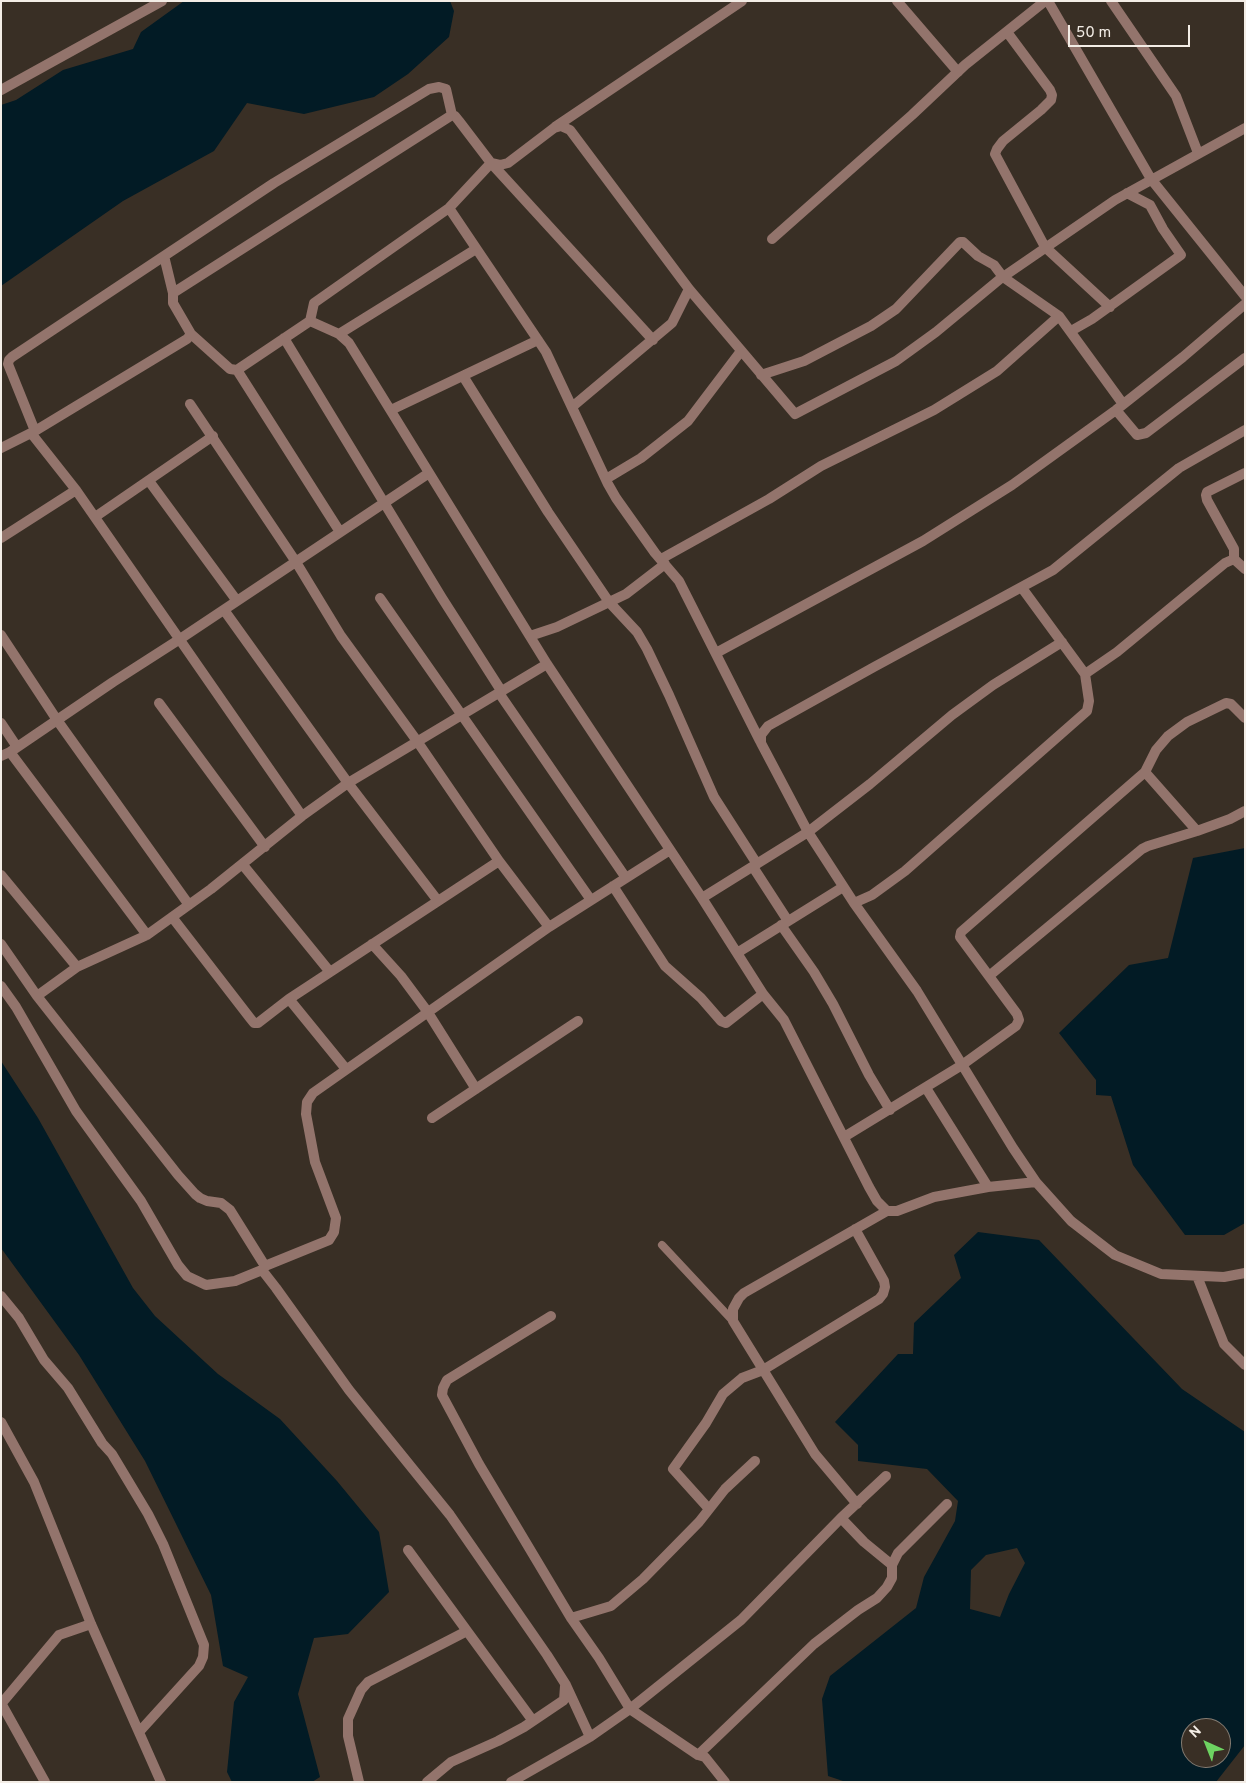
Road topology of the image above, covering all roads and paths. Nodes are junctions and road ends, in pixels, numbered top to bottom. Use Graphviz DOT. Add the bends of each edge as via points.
graph roads {
  1 [pos="162,1"];
  2 [pos="742,1"];
  3 [pos="897,1"];
  4 [pos="1046,1"];
  5 [pos="1111,1"];
  6 [pos="1006,32"];
  7 [pos="958,72"];
  8 [pos="1,90"];
  9 [pos="452,115"];
  10 [pos="554,128"];
  11 [pos="1245,128"];
  12 [pos="1198,154"];
  13 [pos="491,163"];
  14 [pos="1151,179"];
  15 [pos="1127,193"];
  16 [pos="449,208"];
  17 [pos="772,238"];
  18 [pos="1045,247"];
  19 [pos="476,250"];
  20 [pos="164,256"];
  21 [pos="1003,277"];
  22 [pos="689,289"];
  23 [pos="172,293"];
  24 [pos="1245,296"];
  25 [pos="1245,304"];
  26 [pos="1110,307"];
  27 [pos="1059,316"];
  28 [pos="310,321"];
  29 [pos="1071,331"];
  30 [pos="191,334"];
  31 [pos="339,334"];
  32 [pos="284,338"];
  33 [pos="538,340"];
  34 [pos="653,340"];
  35 [pos="741,352"];
  36 [pos="1245,358"];
  37 [pos="237,370"];
  38 [pos="761,375"];
  39 [pos="463,376"];
  40 [pos="190,404"];
  41 [pos="572,407"];
  42 [pos="1120,407"];
  43 [pos="391,410"];
  44 [pos="1245,430"];
  45 [pos="33,432"];
  46 [pos="213,436"];
  47 [pos="1,448"];
  48 [pos="429,473"];
  49 [pos="1245,473"];
  50 [pos="606,479"];
  51 [pos="149,481"];
  52 [pos="76,490"];
  53 [pos="384,502"];
  54 [pos="95,518"];
  55 [pos="340,532"];
  56 [pos="1,538"];
  57 [pos="1234,559"];
  58 [pos="296,562"];
  59 [pos="663,562"];
  60 [pos="1245,569"];
  61 [pos="1022,588"];
  62 [pos="380,598"];
  63 [pos="237,601"];
  64 [pos="609,602"];
  65 [pos="224,610"];
  66 [pos="1,635"];
  67 [pos="530,636"];
  68 [pos="180,639"];
  69 [pos="1062,642"];
  70 [pos="716,653"];
  71 [pos="547,664"];
  72 [pos="1085,674"];
  73 [pos="500,692"];
  74 [pos="158,703"];
  75 [pos="462,715"];
  76 [pos="1245,718"];
  77 [pos="57,720"];
  78 [pos="1,723"];
  79 [pos="417,741"];
  80 [pos="761,743"];
  81 [pos="10,752"];
  82 [pos="1144,772"];
  83 [pos="348,783"];
  84 [pos="1245,811"];
  85 [pos="302,816"];
  86 [pos="1197,831"];
  87 [pos="808,832"];
  88 [pos="265,847"];
  89 [pos="670,850"];
  90 [pos="499,861"];
  91 [pos="243,865"];
  92 [pos="755,866"];
  93 [pos="1,874"];
  94 [pos="626,878"];
  95 [pos="613,886"];
  96 [pos="843,887"];
  97 [pos="702,898"];
  98 [pos="591,900"];
  99 [pos="438,901"];
  100 [pos="854,904"];
  101 [pos="189,905"];
  102 [pos="172,917"];
  103 [pos="784,923"];
  104 [pos="549,927"];
  105 [pos="146,935"];
  106 [pos="1,944"];
  107 [pos="372,944"];
  108 [pos="736,953"];
  109 [pos="78,967"];
  110 [pos="330,972"];
  111 [pos="989,976"];
  112 [pos="1,986"];
  113 [pos="763,994"];
  114 [pos="38,996"];
  115 [pos="289,1000"];
  116 [pos="427,1012"];
  117 [pos="578,1021"];
  118 [pos="962,1065"];
  119 [pos="346,1070"];
  120 [pos="926,1088"];
  121 [pos="476,1089"];
  122 [pos="890,1110"];
  123 [pos="432,1118"];
  124 [pos="844,1137"];
  125 [pos="1036,1182"];
  126 [pos="988,1187"];
  127 [pos="887,1211"];
  128 [pos="855,1229"];
  129 [pos="662,1245"];
  130 [pos="263,1268"];
  131 [pos="1245,1273"];
  132 [pos="1197,1276"];
  133 [pos="1,1296"];
  134 [pos="552,1316"];
  135 [pos="733,1321"];
  136 [pos="1245,1365"];
  137 [pos="763,1370"];
  138 [pos="1,1422"];
  139 [pos="755,1461"];
  140 [pos="886,1476"];
  141 [pos="857,1504"];
  142 [pos="947,1504"];
  143 [pos="708,1509"];
  144 [pos="841,1518"];
  145 [pos="408,1550"];
  146 [pos="892,1565"];
  147 [pos="571,1618"];
  148 [pos="91,1624"];
  149 [pos="467,1631"];
  150 [pos="566,1685"];
  151 [pos="1,1703"];
  152 [pos="630,1709"];
  153 [pos="534,1721"];
  154 [pos="140,1731"];
  155 [pos="590,1737"];
  156 [pos="698,1755"];
  157 [pos="157,1780"];
  158 [pos="45,1782"];
  159 [pos="359,1782"];
  160 [pos="427,1782"];
  161 [pos="511,1782"];
  162 [pos="725,1782"];
  1 -- 8 [label="street"];
  2 -- 10 [label="street"];
  3 -- 7 [label="street"];
  4 -- 6 [label="street"];
  4 -- 14 [label="street"];
  5 -- 12 [label="street" via="1176,96"];
  6 -- 7 [label="street"];
  6 -- 18 [label="street" via="1052,95 1051,100 1004,141 995,154"];
  7 -- 17 [label="street"];
  9 -- 13 [label="street"];
  9 -- 20 [label="street" via="446,89 429,89 274,183"];
  9 -- 23 [label="street"];
  10 -- 13 [label="street" via="508,163"];
  10 -- 22 [label="street" via="561,126 570,130"];
  11 -- 12 [label="street"];
  12 -- 14 [label="street"];
  13 -- 16 [label="street"];
  13 -- 34 [label="street"];
  14 -- 15 [label="street"];
  14 -- 24 [label="street"];
  15 -- 18 [label="street"];
  15 -- 26 [label="street" via="1150,205 1181,255"];
  16 -- 19 [label="street"];
  16 -- 28 [label="street" via="314,303"];
  18 -- 21 [label="street"];
  18 -- 26 [label="street"];
  19 -- 31 [label="street"];
  19 -- 33 [label="street"];
  20 -- 23 [label="street"];
  20 -- 45 [label="street" via="9,360"];
  21 -- 27 [label="street"];
  21 -- 38 [label="street" via="994,265 960,242 901,303 871,326 804,361"];
  21 -- 38 [label="street" via="896,361 798,414 793,413"];
  22 -- 34 [label="street" via="672,323"];
  22 -- 35 [label="street"];
  23 -- 30 [label="street" via="173,303"];
  25 -- 42 [label="street"];
  26 -- 29 [label="street"];
  27 -- 29 [label="street"];
  27 -- 59 [label="street" via="997,371 981,381 934,410 821,466"];
  28 -- 31 [label="street"];
  28 -- 32 [label="street"];
  29 -- 42 [label="street"];
  30 -- 37 [label="street" via="230,369"];
  30 -- 45 [label="street"];
  31 -- 43 [label="street" via="349,343"];
  32 -- 37 [label="street"];
  32 -- 53 [label="street"];
  33 -- 39 [label="street"];
  33 -- 41 [label="street"];
  34 -- 41 [label="street"];
  35 -- 38 [label="street"];
  35 -- 50 [label="street" via="688,421 641,458"];
  36 -- 42 [label="street" via="1146,433 1137,435"];
  37 -- 55 [label="street"];
  39 -- 43 [label="street"];
  39 -- 64 [label="street"];
  40 -- 46 [label="street"];
  41 -- 50 [label="street"];
  42 -- 70 [label="street" via="1012,485 923,542"];
  43 -- 48 [label="street"];
  44 -- 61 [label="street" via="1179,468 1053,570"];
  45 -- 47 [label="street"];
  45 -- 52 [label="street"];
  46 -- 51 [label="street"];
  46 -- 58 [label="street"];
  48 -- 53 [label="street"];
  48 -- 67 [label="street"];
  49 -- 57 [label="street" via="1206,495 1234,549"];
  50 -- 59 [label="street" via="616,498"];
  51 -- 54 [label="street"];
  51 -- 63 [label="street"];
  52 -- 54 [label="street"];
  52 -- 56 [label="street"];
  53 -- 55 [label="street"];
  53 -- 73 [label="street"];
  54 -- 68 [label="street"];
  55 -- 58 [label="street"];
  57 -- 60 [label="street"];
  57 -- 72 [label="street"];
  58 -- 63 [label="street"];
  58 -- 79 [label="street" via="341,636"];
  59 -- 64 [label="street" via="626,594"];
  59 -- 70 [label="street" via="679,581"];
  61 -- 69 [label="street"];
  61 -- 80 [label="street" via="768,726 761,735"];
  62 -- 75 [label="street"];
  63 -- 65 [label="street"];
  64 -- 67 [label="street"];
  64 -- 92 [label="street" via="637,632 647,649 714,797"];
  65 -- 68 [label="street"];
  65 -- 83 [label="street"];
  66 -- 77 [label="street"];
  67 -- 71 [label="street"];
  68 -- 77 [label="street"];
  68 -- 85 [label="street"];
  69 -- 72 [label="street"];
  69 -- 87 [label="street" via="992,685"];
  70 -- 80 [label="street"];
  71 -- 73 [label="street"];
  71 -- 89 [label="street"];
  72 -- 100 [label="street" via="1089,701 1087,711 905,871"];
  73 -- 75 [label="street"];
  73 -- 94 [label="street"];
  74 -- 88 [label="street"];
  75 -- 79 [label="street"];
  75 -- 98 [label="street"];
  76 -- 82 [label="street" via="1226,703 1187,722 1168,736"];
  77 -- 81 [label="street"];
  77 -- 101 [label="street"];
  78 -- 81 [label="street"];
  79 -- 83 [label="street"];
  79 -- 90 [label="street"];
  80 -- 87 [label="street"];
  81 -- 105 [label="street"];
  82 -- 86 [label="street"];
  82 -- 111 [label="street" via="961,932 960,937"];
  83 -- 85 [label="street"];
  83 -- 99 [label="street"];
  84 -- 86 [label="street"];
  85 -- 88 [label="street"];
  86 -- 111 [label="street" via="1142,849"];
  87 -- 92 [label="street"];
  87 -- 96 [label="street"];
  88 -- 91 [label="street"];
  89 -- 94 [label="street"];
  89 -- 97 [label="street"];
  90 -- 99 [label="street"];
  90 -- 104 [label="street"];
  91 -- 101 [label="street"];
  91 -- 110 [label="street"];
  92 -- 97 [label="street"];
  92 -- 103 [label="street"];
  93 -- 109 [label="street"];
  94 -- 95 [label="street"];
  95 -- 98 [label="street"];
  95 -- 113 [label="street" via="665,966 721,1021 726,1023"];
  96 -- 100 [label="street"];
  96 -- 103 [label="street"];
  97 -- 108 [label="street"];
  98 -- 104 [label="street"];
  99 -- 107 [label="street"];
  100 -- 118 [label="street" via="917,991"];
  101 -- 102 [label="street"];
  102 -- 105 [label="street"];
  102 -- 115 [label="street" via="254,1023"];
  103 -- 108 [label="street"];
  103 -- 122 [label="street" via="833,1004"];
  104 -- 116 [label="street"];
  105 -- 109 [label="street"];
  106 -- 114 [label="street"];
  107 -- 110 [label="street"];
  107 -- 116 [label="street"];
  108 -- 113 [label="street"];
  109 -- 114 [label="street"];
  110 -- 115 [label="street"];
  111 -- 118 [label="street" via="1019,1020 1016,1026"];
  112 -- 130 [label="street" via="76,1111 141,1201 187,1276 206,1285 235,1280"];
  113 -- 124 [label="street" via="784,1020"];
  114 -- 130 [label="street" via="195,1194 207,1201 221,1203 230,1210"];
  115 -- 119 [label="street"];
  116 -- 119 [label="street"];
  116 -- 121 [label="street"];
  117 -- 121 [label="street"];
  118 -- 120 [label="street"];
  118 -- 125 [label="street"];
  119 -- 130 [label="street" via="312,1093 306,1114 315,1162 336,1218 334,1232 329,1240"];
  120 -- 122 [label="street"];
  120 -- 126 [label="street"];
  121 -- 123 [label="street"];
  122 -- 124 [label="street"];
  124 -- 127 [label="street" via="877,1201"];
  125 -- 126 [label="street"];
  125 -- 132 [label="street" via="1071,1221 1115,1255 1161,1274"];
  126 -- 127 [label="street" via="934,1197 897,1211"];
  127 -- 128 [label="street"];
  128 -- 135 [label="street" via="744,1293 733,1309"];
  128 -- 137 [label="street" via="884,1281 883,1294"];
  129 -- 135 [label="lane"];
  130 -- 150 [label="street" via="349,1390 450,1515"];
  131 -- 132 [label="street" via="1224,1277"];
  132 -- 136 [label="street" via="1224,1344"];
  133 -- 154 [label="street" via="19,1318 44,1360 68,1388 148,1514 204,1645 199,1666"];
  134 -- 147 [label="street" via="446,1380 442,1395 479,1464"];
  135 -- 137 [label="street"];
  137 -- 141 [label="street" via="815,1454"];
  137 -- 143 [label="street" via="742,1378 723,1394 674,1466 674,1472"];
  138 -- 148 [label="street" via="34,1482"];
  139 -- 143 [label="street" via="724,1489"];
  140 -- 141 [label="street"];
  141 -- 144 [label="street"];
  142 -- 146 [label="street" via="898,1553"];
  143 -- 147 [label="street" via="643,1579 612,1606"];
  144 -- 146 [label="street"];
  144 -- 152 [label="street" via="741,1620"];
  145 -- 149 [label="street"];
  146 -- 156 [label="street" via="892,1578 877,1598 814,1644"];
  147 -- 152 [label="street"];
  148 -- 151 [label="street" via="59,1635"];
  148 -- 154 [label="street"];
  149 -- 153 [label="street"];
  149 -- 159 [label="street" via="385,1672 361,1690 348,1719 348,1736"];
  150 -- 153 [label="street" via="564,1700"];
  150 -- 155 [label="street"];
  151 -- 158 [label="street"];
  152 -- 155 [label="street"];
  152 -- 156 [label="street"];
  153 -- 160 [label="street" via="451,1762"];
  154 -- 157 [label="street"];
  155 -- 161 [label="street"];
  156 -- 162 [label="street" via="705,1756"];
}
